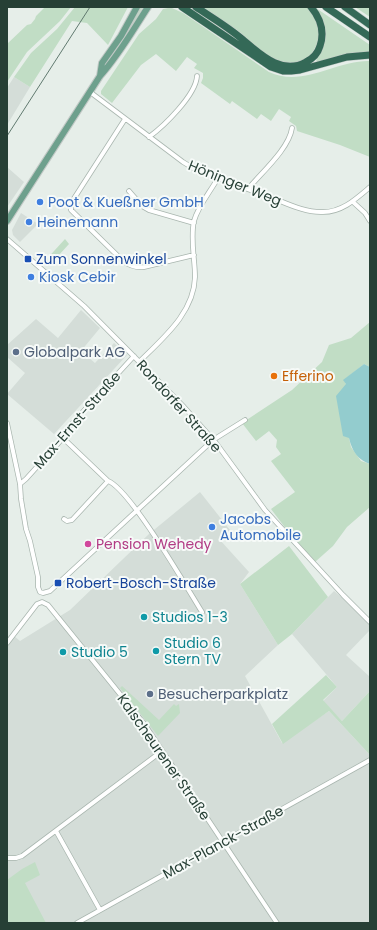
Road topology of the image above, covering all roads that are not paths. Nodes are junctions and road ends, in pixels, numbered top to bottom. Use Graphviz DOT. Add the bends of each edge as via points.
graph roads {
  1 [pos="137,7"];
  2 [pos="148,7"];
  3 [pos="182,7"];
  4 [pos="196,7"];
  5 [pos="311,7"];
  6 [pos="326,7"];
  7 [pos="344,7"];
  8 [pos="370,25"];
  9 [pos="370,37"];
  10 [pos="370,55"];
  11 [pos="100,76"];
  12 [pos="197,76"];
  13 [pos="90,92"];
  14 [pos="125,119"];
  15 [pos="292,128"];
  16 [pos="149,137"];
  17 [pos="218,178"];
  18 [pos="370,187"];
  19 [pos="248,189"];
  20 [pos="130,191"];
  21 [pos="353,202"];
  22 [pos="7,221"];
  23 [pos="370,221"];
  24 [pos="194,223"];
  25 [pos="7,239"];
  26 [pos="194,255"];
  27 [pos="134,356"];
  28 [pos="140,362"];
  29 [pos="245,420"];
  30 [pos="7,423"];
  31 [pos="63,438"];
  32 [pos="213,440"];
  33 [pos="108,481"];
  34 [pos="20,484"];
  35 [pos="137,510"];
  36 [pos="64,520"];
  37 [pos="202,612"];
  38 [pos="370,622"];
  39 [pos="9,637"];
  40 [pos="7,643"];
  41 [pos="162,750"];
  42 [pos="370,760"];
  43 [pos="56,831"];
  44 [pos="223,842"];
  45 [pos="7,858"];
  46 [pos="100,910"];
  47 [pos="77,923"];
  48 [pos="277,923"];
  1 -- 11 [label="main road" via="102,63"];
  2 -- 11 [label="main road" via="136,28"];
  3 -- 10 [label="highway" via="271,67 283,71 300,70"];
  4 -- 5 [label="highway" via="263,56 281,66 299,66 312,58 319,49 322,38 322,25"];
  6 -- 9 [label="highway"];
  7 -- 8 [label="highway"];
  11 -- 13 [label="main road"];
  12 -- 16 [label="street" via="195,85 177,112"];
  13 -- 14 [label="street, Höninger Weg"];
  13 -- 22 [label="main road"];
  14 -- 16 [label="street, Höninger Weg"];
  14 -- 26 [label="street" via="71,203 72,210 123,262 136,268"];
  15 -- 19 [label="street" via="290,136 273,162"];
  16 -- 17 [label="street, Höninger Weg" via="193,168"];
  17 -- 19 [label="street, Höninger Weg"];
  17 -- 24 [label="street" via="198,211"];
  18 -- 21 [label="street, Höninger Weg"];
  19 -- 21 [label="street, Höninger Weg" via="315,212 333,210"];
  20 -- 24 [label="street" via="145,208"];
  21 -- 23 [label="street"];
  24 -- 26 [label="street"];
  25 -- 27 [label="street, Rondorfer Straße" via="84,306"];
  26 -- 28 [label="street" via="195,277 188,306 175,325"];
  27 -- 28 [label="street, Rondorfer Straße"];
  27 -- 31 [label="street, Max-Ernst-Straße" via="68,428"];
  28 -- 32 [label="street, Rondorfer Straße"];
  29 -- 32 [label="street"];
  30 -- 34 [label="street"];
  31 -- 33 [label="street"];
  31 -- 34 [label="street, Max-Ernst-Straße"];
  32 -- 35 [label="street"];
  32 -- 38 [label="street, Rondorfer Straße" via="266,510"];
  33 -- 35 [label="street"];
  33 -- 36 [label="street" via="72,520"];
  34 -- 35 [label="street" via="26,529 40,592 50,591"];
  35 -- 37 [label="street"];
  39 -- 40 [label="street"];
  39 -- 41 [label="street, Kalscheurener Straße" via="39,602 44,602 145,725"];
  41 -- 43 [label="street"];
  41 -- 44 [label="street, Kalscheurener Straße"];
  42 -- 44 [label="street, Max-Planck-Straße"];
  43 -- 45 [label="street" via="22,856"];
  43 -- 46 [label="street"];
  44 -- 46 [label="street, Max-Planck-Straße"];
  44 -- 48 [label="street, Kalscheurener Straße"];
  46 -- 47 [label="street, Max-Planck-Straße"];
}
